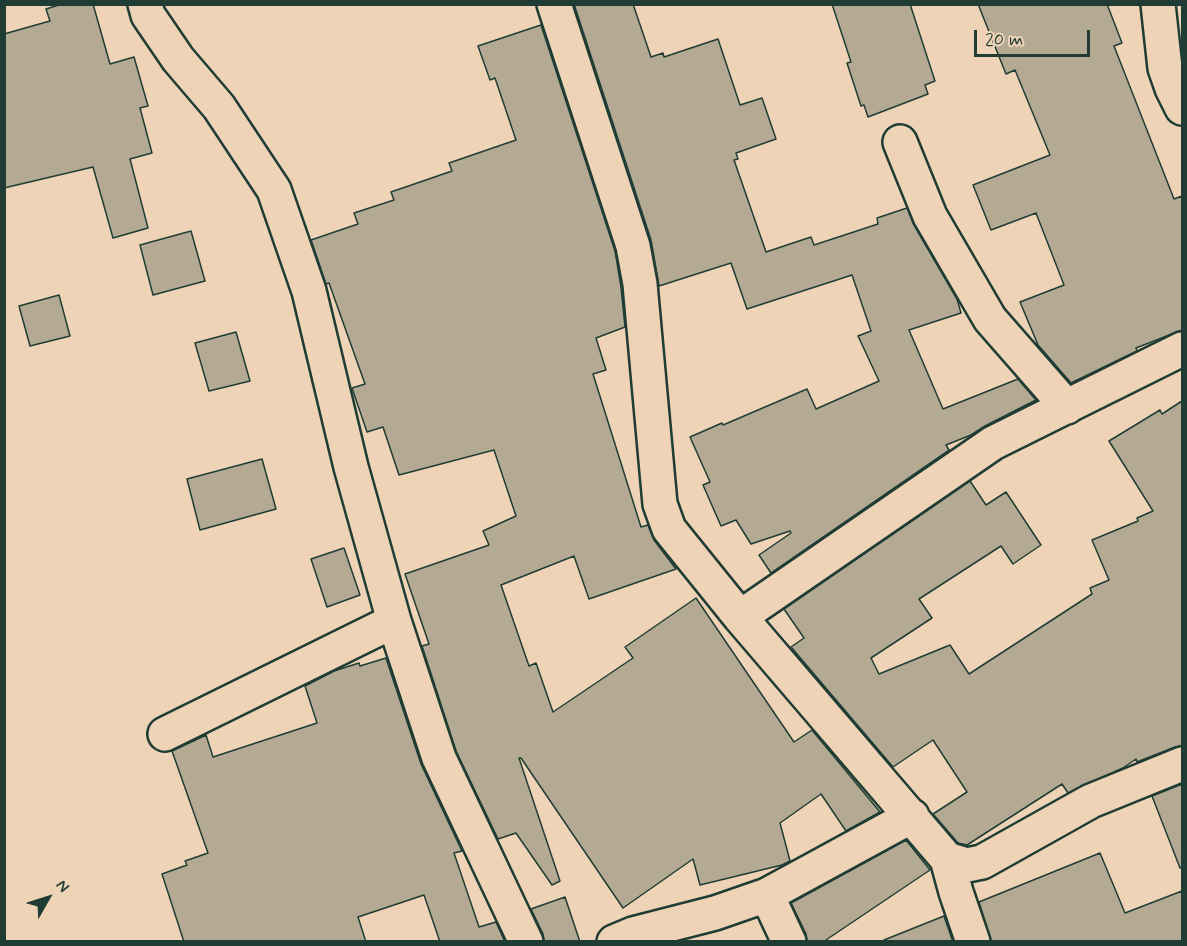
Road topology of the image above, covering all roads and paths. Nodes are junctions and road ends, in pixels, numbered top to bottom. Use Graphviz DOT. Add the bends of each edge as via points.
graph roads {
  1 [pos="144,4"];
  2 [pos="554,4"];
  3 [pos="1158,4"];
  4 [pos="1182,108"];
  5 [pos="900,142"];
  6 [pos="1182,349"];
  7 [pos="1067,407"];
  8 [pos="740,618"];
  9 [pos="394,621"];
  10 [pos="165,734"];
  11 [pos="1182,764"];
  12 [pos="912,816"];
  13 [pos="947,859"];
  14 [pos="767,894"];
  15 [pos="526,942"];
  16 [pos="614,942"];
  17 [pos="789,942"];
  18 [pos="973,942"];
  1 -- 9 [label="street" via="178,59 219,107 274,190 309,291 351,467"];
  2 -- 8 [label="street" via="633,246 640,284 660,504 669,529"];
  3 -- 4 [label="street" via="1165,68"];
  5 -- 7 [label="street" via="930,216 990,319"];
  6 -- 7 [label="street"];
  7 -- 8 [label="street" via="993,443"];
  8 -- 12 [label="street"];
  9 -- 10 [label="street"];
  9 -- 15 [label="street" via="439,758"];
  11 -- 13 [label="street" via="1091,801 982,862 967,865"];
  12 -- 13 [label="street"];
  12 -- 14 [label="street"];
  13 -- 18 [label="street"];
  14 -- 16 [label="street"];
  14 -- 17 [label="street"];
}
